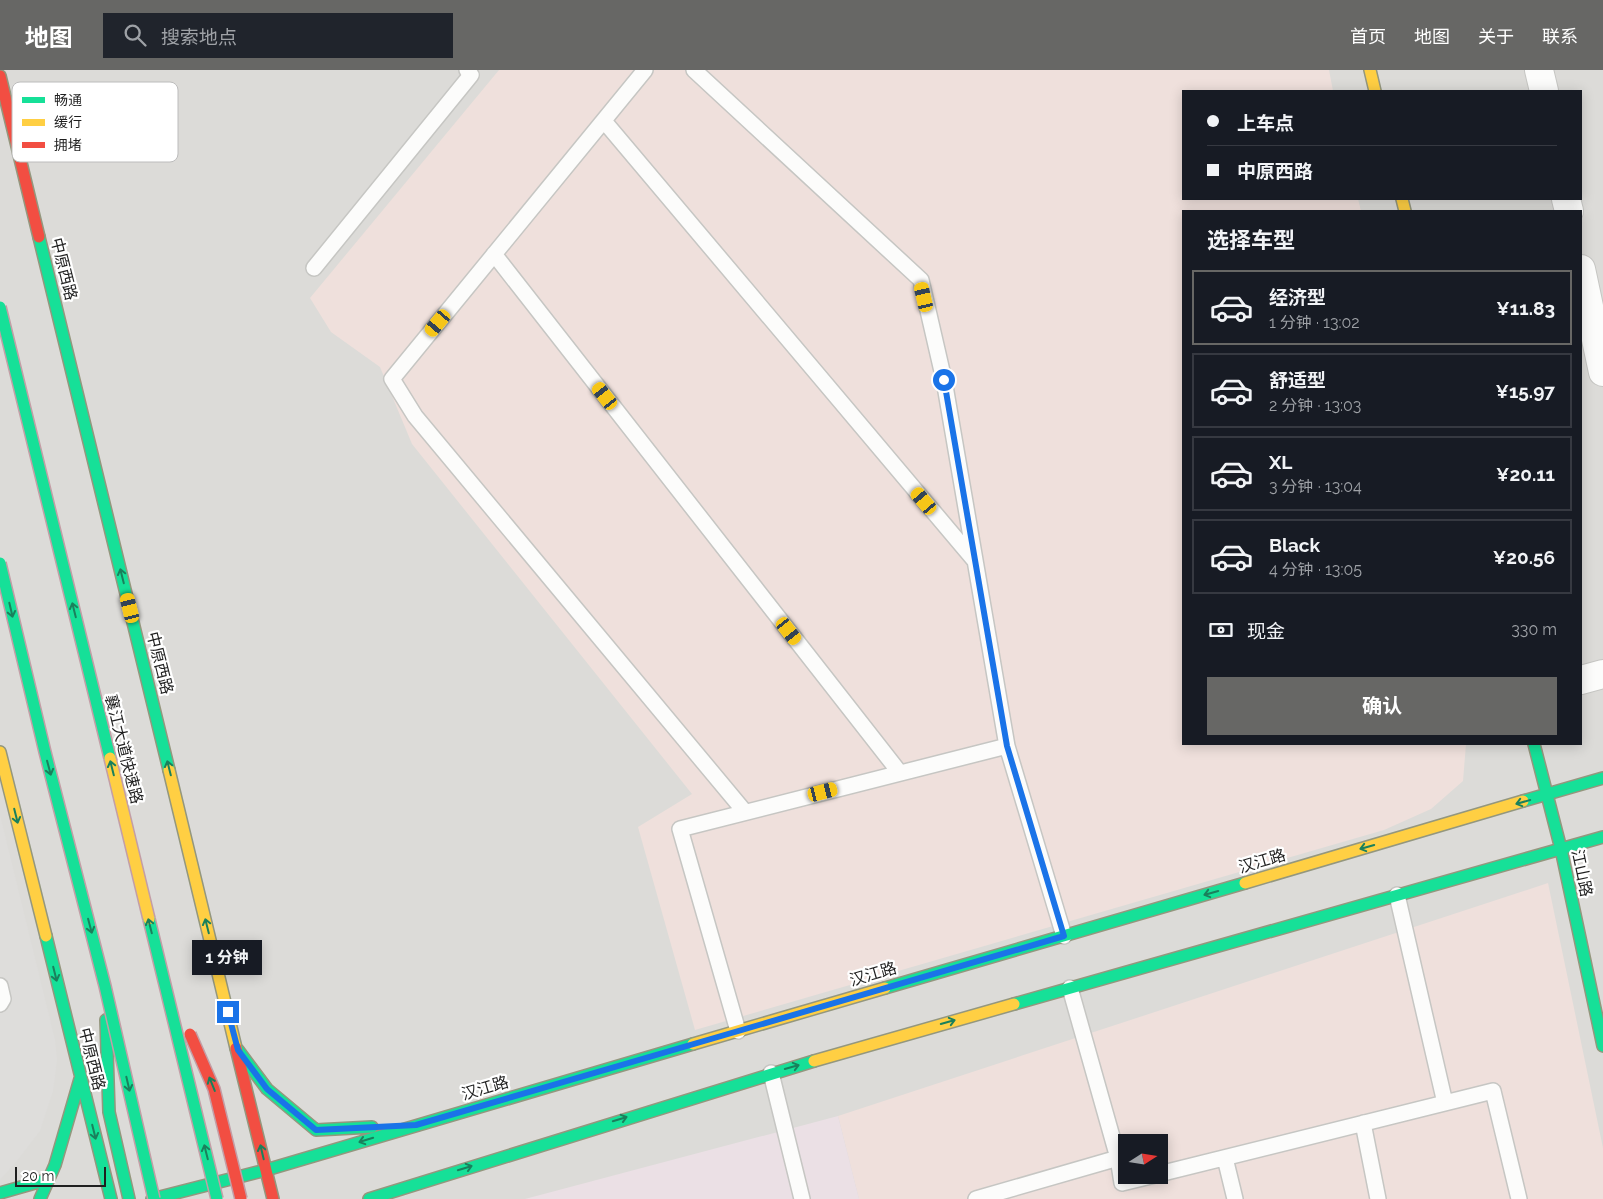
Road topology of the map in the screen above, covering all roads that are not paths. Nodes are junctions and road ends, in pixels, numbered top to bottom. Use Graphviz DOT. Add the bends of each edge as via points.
graph roads {
  1 [pos="645,70"];
  2 [pos="694,70"];
  3 [pos="1370,70"];
  4 [pos="1539,70"];
  5 [pos="472,72"];
  6 [pos="0,76"];
  7 [pos="1375,90"];
  8 [pos="1544,90"];
  9 [pos="604,121"];
  10 [pos="12,125"];
  11 [pos="21,162"];
  12 [pos="494,254"];
  13 [pos="314,268"];
  14 [pos="1582,274"];
  15 [pos="0,308"];
  16 [pos="1603,372"];
  17 [pos="975,562"];
  18 [pos="0,563"];
  19 [pos="1603,674"];
  20 [pos="1582,680"];
  21 [pos="1534,745"];
  22 [pos="1007,746"];
  23 [pos="0,752"];
  24 [pos="900,773"];
  25 [pos="1603,778"];
  26 [pos="1547,795"];
  27 [pos="746,812"];
  28 [pos="1603,837"];
  29 [pos="1561,849"];
  30 [pos="1397,895"];
  31 [pos="1064,936"];
  32 [pos="162,972"];
  33 [pos="0,986"];
  34 [pos="105,986"];
  35 [pos="1070,988"];
  36 [pos="0,1004"];
  37 [pos="738,1031"];
  38 [pos="1603,1046"];
  39 [pos="238,1050"];
  40 [pos="771,1073"];
  41 [pos="80,1079"];
  42 [pos="1445,1103"];
  43 [pos="1363,1123"];
  44 [pos="416,1125"];
  45 [pos="1118,1158"];
  46 [pos="1225,1158"];
  47 [pos="266,1170"];
  48 [pos="1168,1172"];
  49 [pos="436,1177"];
  50 [pos="48,1179"];
  51 [pos="423,1192"];
  52 [pos="0,1193"];
  53 [pos="40,1199"];
  54 [pos="111,1199"];
  55 [pos="130,1199"];
  56 [pos="153,1199"];
  57 [pos="217,1199"];
  58 [pos="241,1199"];
  59 [pos="273,1199"];
  60 [pos="368,1199"];
  61 [pos="802,1199"];
  62 [pos="976,1199"];
  63 [pos="1235,1199"];
  64 [pos="1378,1199"];
  65 [pos="1519,1199"];
  1 -- 9 [label="lane"];
  2 -- 17 [label="lane" via="920,280 944,380"];
  3 -- 7 [label="main road"];
  4 -- 8 [label="street"];
  5 -- 13 [label="lane"];
  10 -- 6 [label="main road, 中原西路, one-way"];
  9 -- 12 [label="lane"];
  9 -- 17 [label="lane"];
  39 -- 11 [label="main road, 中原西路, one-way"];
  12 -- 24 [label="lane"];
  12 -- 27 [label="lane" via="392,379 415,416"];
  14 -- 16 [label="street"];
  32 -- 15 [label="main road, 襄江大道快速路, one-way, bridge"];
  17 -- 22 [label="lane"];
  18 -- 34 [label="main road, one-way, bridge"];
  19 -- 20 [label="street"];
  21 -- 26 [label="main road, 江山路"];
  22 -- 24 [label="lane"];
  22 -- 31 [label="lane"];
  23 -- 41 [label="main road, 中原西路, one-way"];
  24 -- 27 [label="lane"];
  25 -- 26 [label="main road, 汉江路"];
  26 -- 29 [label="main road, 江山路"];
  26 -- 31 [label="main road, 汉江路, one-way"];
  27 -- 37 [label="lane" via="680,829"];
  28 -- 29 [label="main road"];
  29 -- 30 [label="main road"];
  29 -- 38 [label="main road, 江山路"];
  30 -- 35 [label="main road"];
  30 -- 42 [label="lane"];
  31 -- 37 [label="main road, 汉江路"];
  57 -- 32 [label="main road, 襄江大道快速路, one-way, bridge"];
  58 -- 32 [label="main road, one-way, bridge" via="214,1089"];
  33 -- 36 [label="lane" via="3,999"];
  34 -- 55 [label="main road, bridge" via="109,1112"];
  34 -- 56 [label="main road, one-way, bridge"];
  40 -- 35 [label="main road, one-way"];
  35 -- 45 [label="lane"];
  37 -- 44 [label="main road, 汉江路"];
  39 -- 44 [label="main road" via="267,1089 316,1130"];
  47 -- 39 [label="main road, 中原西路, one-way"];
  49 -- 40 [label="main road, one-way"];
  40 -- 61 [label="lane"];
  41 -- 50 [label="main road"];
  41 -- 54 [label="main road, 中原西路, one-way"];
  42 -- 43 [label="lane"];
  42 -- 65 [label="lane" via="1493,1091"];
  43 -- 46 [label="lane"];
  43 -- 64 [label="lane"];
  44 -- 47 [label="main road, 汉江路, one-way"];
  45 -- 62 [label="lane"];
  46 -- 48 [label="lane"];
  46 -- 63 [label="lane"];
  47 -- 56 [label="main road, 汉江路"];
  47 -- 59 [label="main road, 中原西路"];
  49 -- 51 [label="main road"];
  49 -- 60 [label="main road"];
  50 -- 52 [label="main road"];
  50 -- 53 [label="main road"];
}
